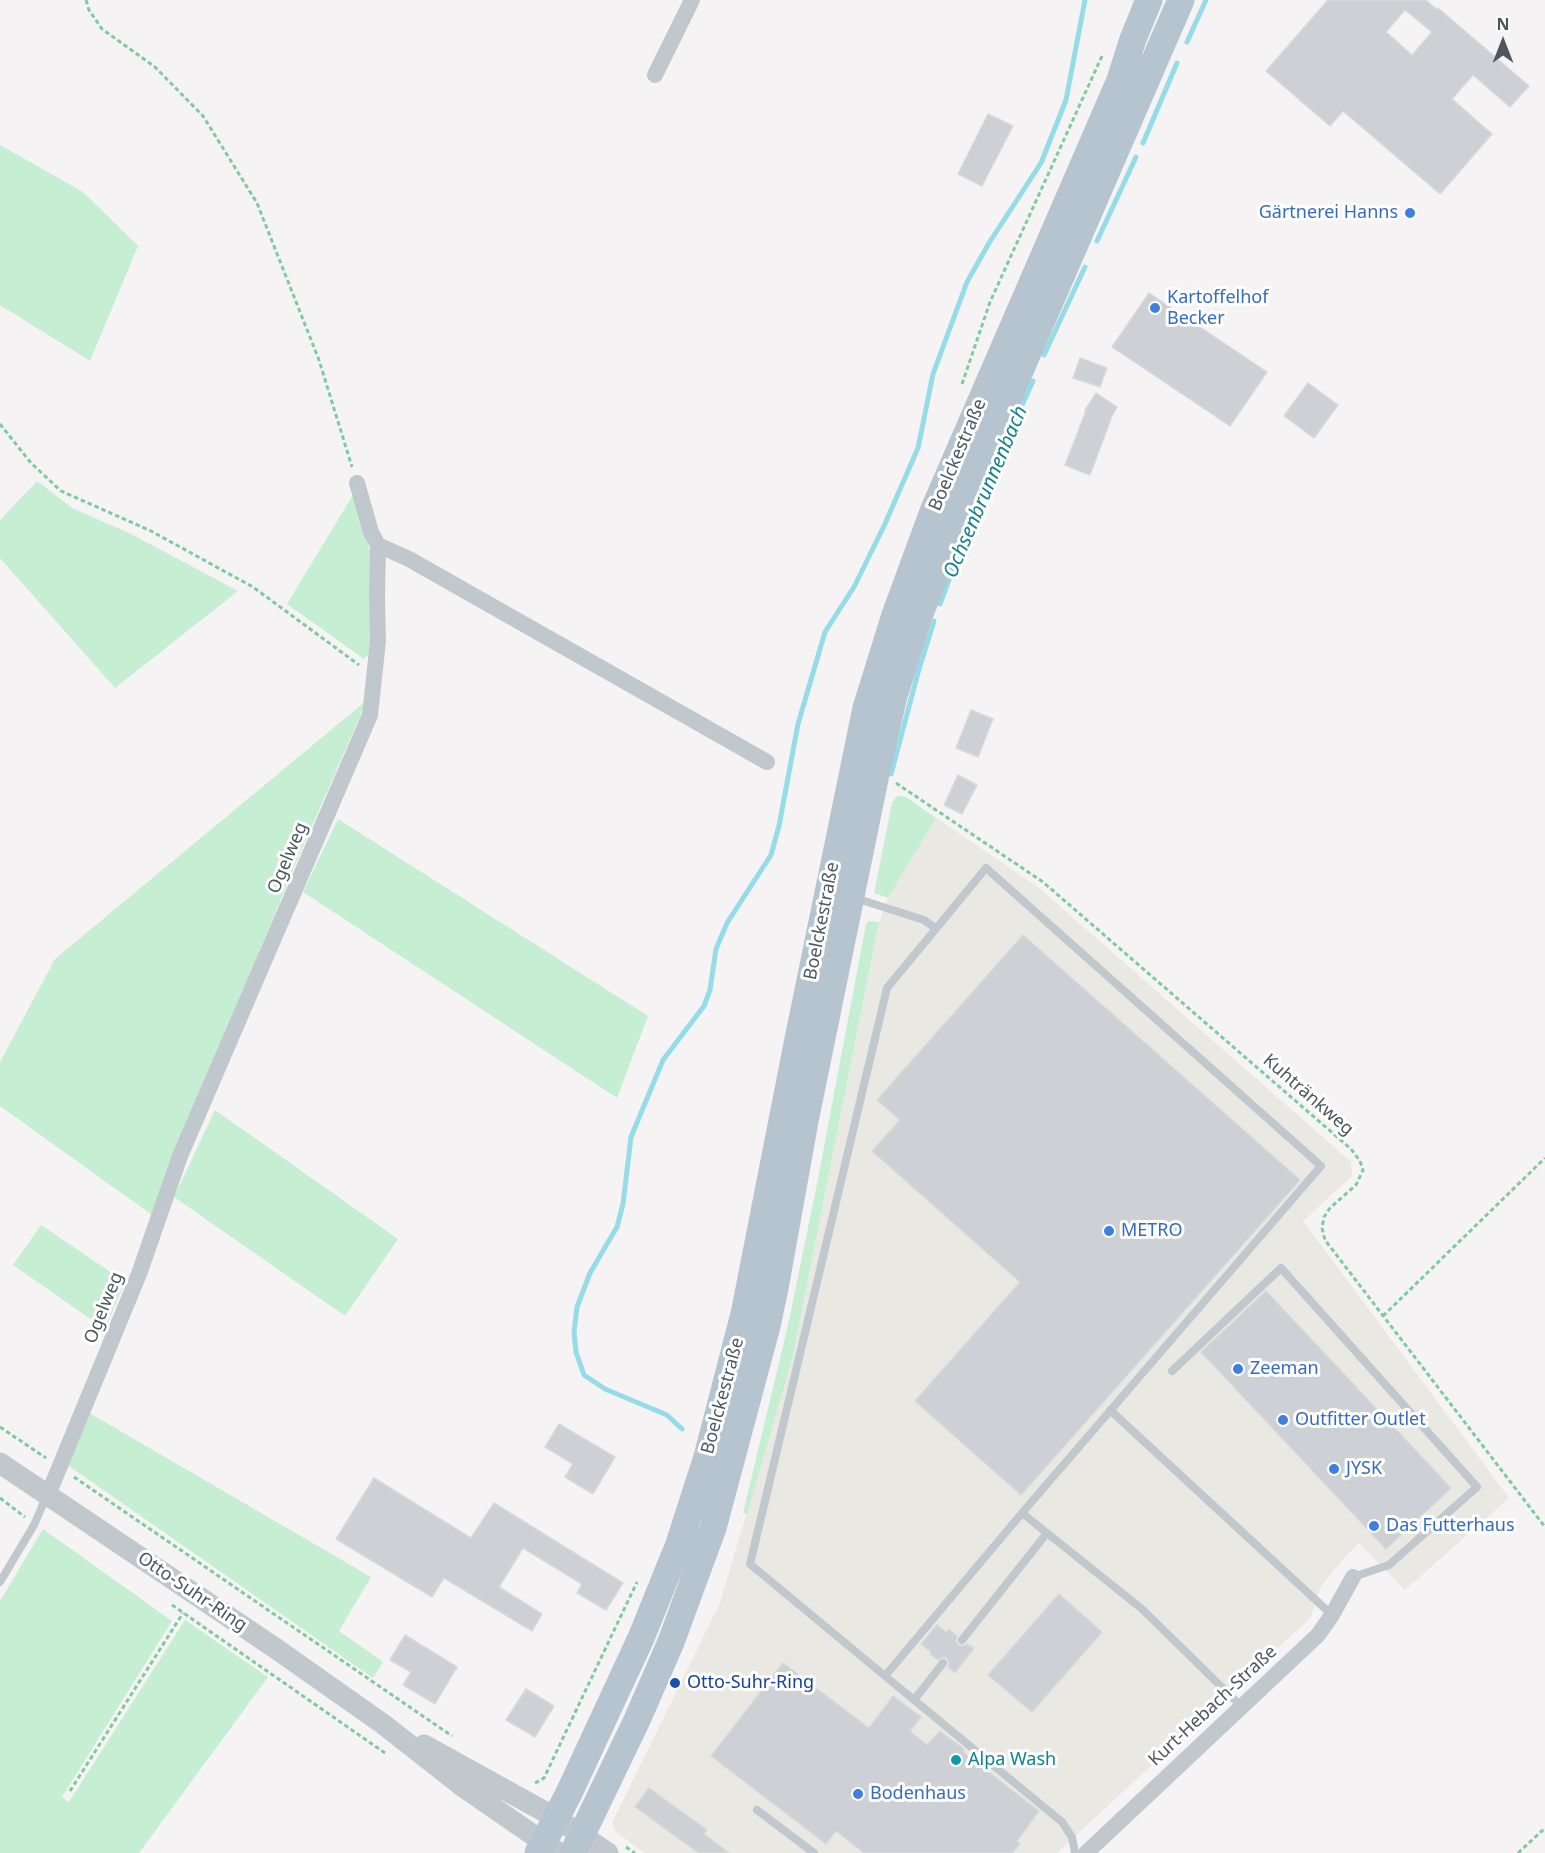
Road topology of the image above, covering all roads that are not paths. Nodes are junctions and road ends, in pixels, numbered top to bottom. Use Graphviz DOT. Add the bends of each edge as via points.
graph roads {
  1 [pos="692,0"];
  2 [pos="1149,0"];
  3 [pos="1181,0"];
  4 [pos="655,75"];
  5 [pos="357,483"];
  6 [pos="378,545"];
  7 [pos="767,762"];
  8 [pos="851,897"];
  9 [pos="935,928"];
  10 [pos="1172,1371"];
  11 [pos="1110,1410"];
  12 [pos="0,1462"];
  13 [pos="48,1495"];
  14 [pos="1022,1513"];
  15 [pos="1047,1533"];
  16 [pos="1353,1577"];
  17 [pos="0,1582"];
  18 [pos="1332,1614"];
  19 [pos="962,1640"];
  20 [pos="943,1664"];
  21 [pos="885,1676"];
  22 [pos="914,1700"];
  23 [pos="1241,1706"];
  24 [pos="383,1724"];
  25 [pos="757,1810"];
  26 [pos="556,1818"];
  27 [pos="577,1844"];
  28 [pos="546,1850"];
  29 [pos="608,1853"];
  30 [pos="814,1853"];
  31 [pos="1076,1853"];
  32 [pos="1086,1853"];
  1 -- 4 [label="street"];
  2 -- 26 [label="main road, Boelckestraße" via="1120,80 934,509 895,615 866,708 744,1314 707,1457 662,1588"];
  3 -- 8 [label="main road, Boelckestraße" via="1045,310 919,616 894,696"];
  5 -- 6 [label="street"];
  6 -- 7 [label="street"];
  6 -- 13 [label="street, Ogelweg" via="378,641 370,715 180,1156 139,1274"];
  8 -- 9 [label="lane" via="924,920"];
  8 -- 27 [label="main road, Boelckestraße" via="773,1298 713,1528 671,1642"];
  9 -- 11 [label="lane" via="986,868 1321,1166"];
  9 -- 21 [label="lane" via="887,988 750,1564"];
  10 -- 16 [label="lane" via="1281,1268 1476,1487 1389,1565"];
  11 -- 14 [label="lane"];
  11 -- 18 [label="lane"];
  12 -- 13 [label="street, Otto-Suhr-Ring"];
  13 -- 17 [label="lane, Ogelweg"];
  13 -- 24 [label="street, Otto-Suhr-Ring"];
  14 -- 15 [label="lane"];
  14 -- 21 [label="lane"];
  15 -- 19 [label="lane"];
  15 -- 23 [label="lane" via="1142,1609"];
  16 -- 18 [label="street, Kurt-Hebach-Straße"];
  18 -- 23 [label="street, Kurt-Hebach-Straße" via="1318,1635"];
  20 -- 22 [label="lane"];
  21 -- 22 [label="lane"];
  22 -- 31 [label="lane" via="1062,1822"];
  23 -- 32 [label="street, Kurt-Hebach-Straße"];
  24 -- 26 [label="street, Otto-Suhr-Ring"];
  24 -- 28 [label="street, Otto-Suhr-Ring"];
  25 -- 30 [label="lane"];
  26 -- 27 [label="street, Otto-Suhr-Ring"];
  26 -- 28 [label="main road, Boelckestraße"];
  27 -- 29 [label="street, Otto-Suhr-Ring"];
}
